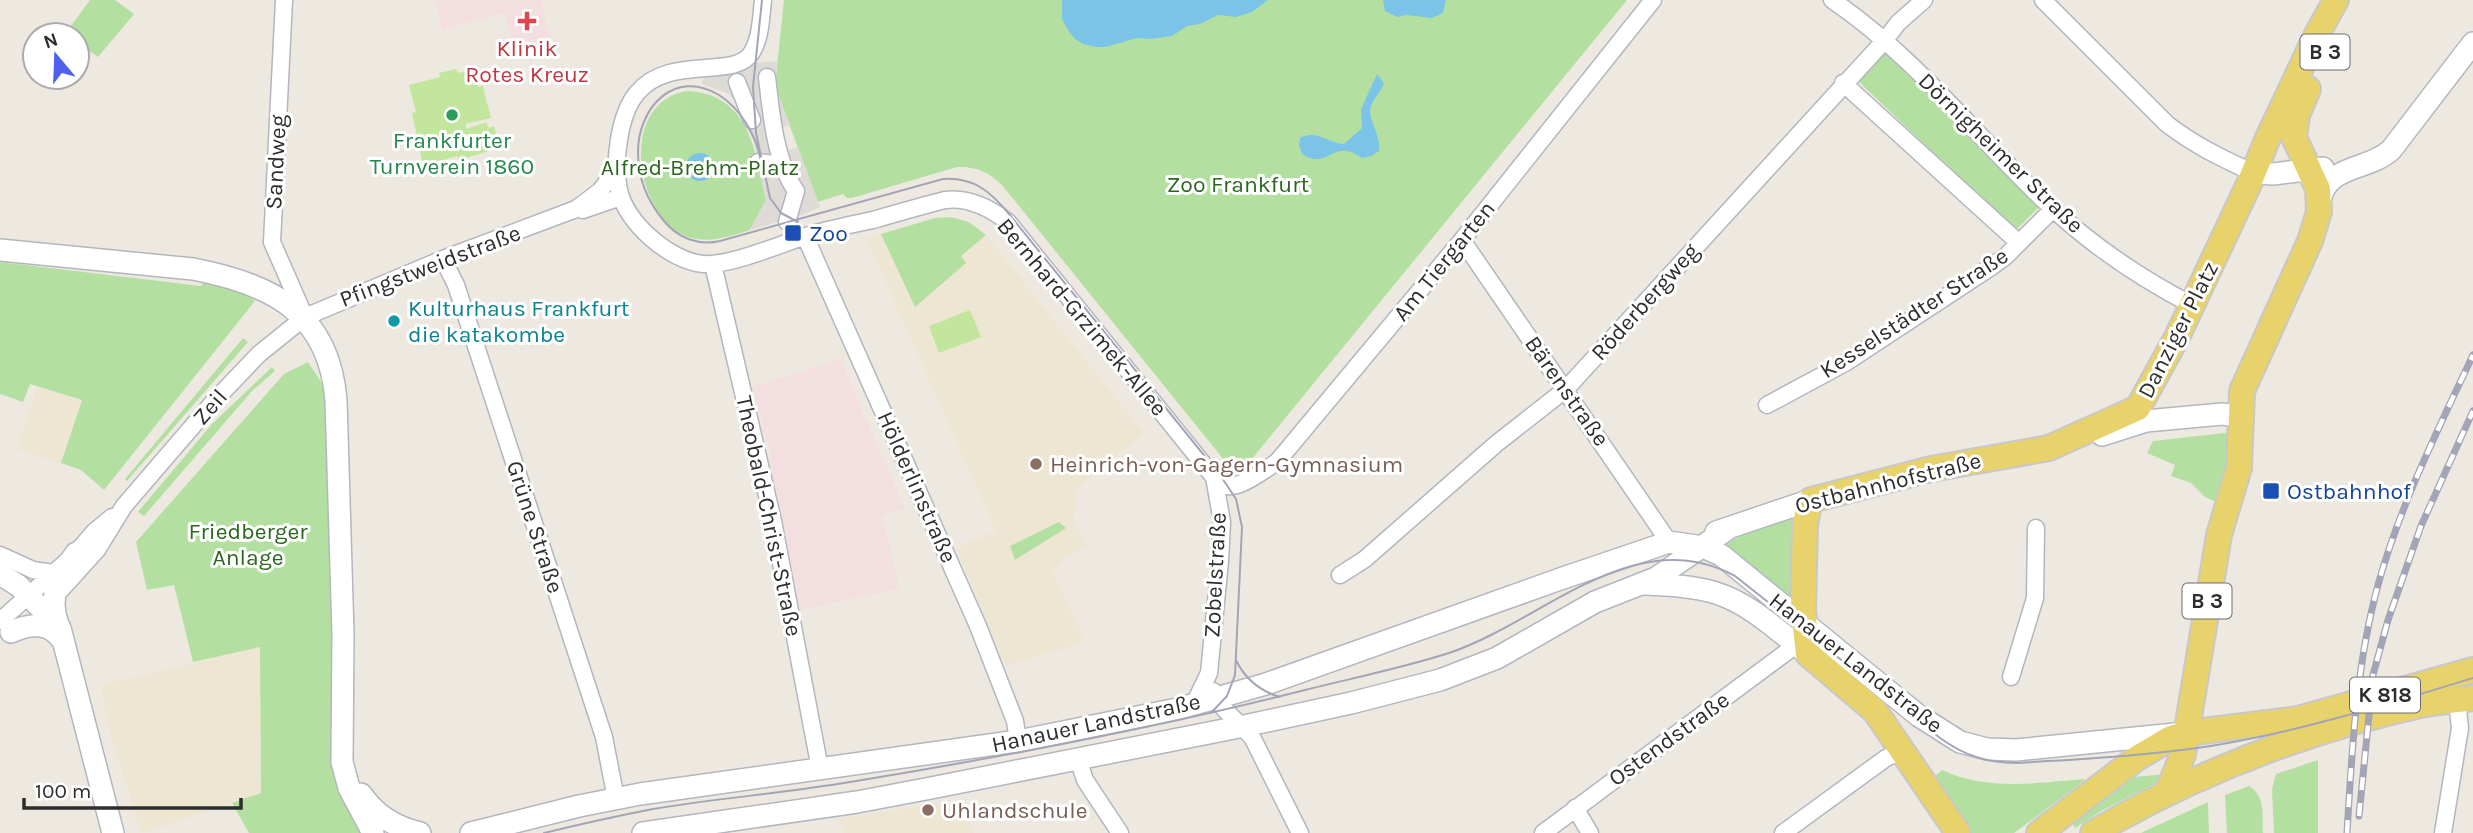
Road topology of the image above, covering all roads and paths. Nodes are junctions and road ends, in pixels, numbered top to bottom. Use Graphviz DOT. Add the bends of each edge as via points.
graph roads {
  1 [pos="284,0"];
  2 [pos="763,0"];
  3 [pos="1653,0"];
  4 [pos="1832,0"];
  5 [pos="1924,0"];
  6 [pos="2043,0"];
  7 [pos="2336,0"];
  8 [pos="2349,0"];
  9 [pos="1885,40"];
  10 [pos="2473,44"];
  11 [pos="767,77"];
  12 [pos="737,82"];
  13 [pos="1843,83"];
  14 [pos="772,115"];
  15 [pos="758,162"];
  16 [pos="618,164"];
  17 [pos="783,164"];
  18 [pos="2360,165"];
  19 [pos="2309,170"];
  20 [pos="2251,179"];
  21 [pos="621,197"];
  22 [pos="2320,200"];
  23 [pos="2053,209"];
  24 [pos="557,218"];
  25 [pos="787,222"];
  26 [pos="805,236"];
  27 [pos="1462,240"];
  28 [pos="2019,243"];
  29 [pos="0,250"];
  30 [pos="443,259"];
  31 [pos="713,264"];
  32 [pos="2192,305"];
  33 [pos="305,317"];
  34 [pos="1566,389"];
  35 [pos="1767,405"];
  36 [pos="2240,416"];
  37 [pos="2058,446"];
  38 [pos="1214,477"];
  39 [pos="1811,500"];
  40 [pos="1729,528"];
  41 [pos="2036,528"];
  42 [pos="1669,542"];
  43 [pos="1703,547"];
  44 [pos="0,555"];
  45 [pos="67,568"];
  46 [pos="1340,575"];
  47 [pos="5,578"];
  48 [pos="1649,581"];
  49 [pos="41,601"];
  50 [pos="1804,621"];
  51 [pos="5,627"];
  52 [pos="62,636"];
  53 [pos="1802,650"];
  54 [pos="2473,670"];
  55 [pos="1209,673"];
  56 [pos="2011,677"];
  57 [pos="2465,699"];
  58 [pos="1217,700"];
  59 [pos="1194,704"];
  60 [pos="1244,726"];
  61 [pos="2187,733"];
  62 [pos="1018,741"];
  63 [pos="1902,751"];
  64 [pos="1078,759"];
  65 [pos="344,769"];
  66 [pos="820,769"];
  67 [pos="2167,793"];
  68 [pos="616,799"];
  69 [pos="1576,808"];
  70 [pos="113,833"];
  71 [pos="373,833"];
  72 [pos="420,833"];
  73 [pos="471,833"];
  74 [pos="643,833"];
  75 [pos="1120,833"];
  76 [pos="1300,833"];
  77 [pos="1543,833"];
  78 [pos="1590,833"];
  79 [pos="1783,833"];
  80 [pos="1958,833"];
  81 [pos="2039,833"];
  82 [pos="2093,833"];
  83 [pos="2443,833"];
  1 -- 33 [label="street, Sandweg" via="272,242"];
  2 -- 16 [label="street" via="750,56 739,64 676,70 647,83 636,94 625,115"];
  3 -- 27 [label="street, Am Tiergarten"];
  4 -- 9 [label="street, Dörnigheimer Straße"];
  5 -- 9 [label="street, Röderbergweg"];
  6 -- 20 [label="street" via="2167,124"];
  7 -- 20 [label="main road, B 3"];
  8 -- 19 [label="main road, B 3" via="2295,121 2295,141"];
  9 -- 13 [label="street, Röderbergweg"];
  9 -- 23 [label="street, Dörnigheimer Straße"];
  10 -- 18 [label="main road" via="2391,150"];
  11 -- 14 [label="street"];
  12 -- 14 [label="street" via="748,123"];
  13 -- 28 [label="street"];
  13 -- 34 [label="street, Röderbergweg"];
  14 -- 17 [label="street"];
  15 -- 17 [label="street"];
  16 -- 21 [label="street"];
  16 -- 24 [label="street, Pfingstweidstraße" via="591,200"];
  17 -- 25 [label="street" via="796,191"];
  18 -- 19 [label="main road"];
  18 -- 22 [label="main road" via="2331,179"];
  19 -- 20 [label="main road"];
  19 -- 22 [label="main road, B 3"];
  20 -- 32 [label="main road, Danziger Platz / B 3"];
  21 -- 24 [label="street, Pfingstweidstraße"];
  21 -- 31 [label="street" via="659,246 685,260"];
  22 -- 36 [label="main road, B 3" via="2310,241 2243,386"];
  23 -- 28 [label="street, Kesselstädter Straße"];
  23 -- 32 [label="street, Dörnigheimer Straße" via="2136,273"];
  24 -- 30 [label="street, Pfingstweidstraße"];
  26 -- 31 [label="street"];
  26 -- 38 [label="street, Bernhard-Grzimek-Allee" via="953,199 983,206 1008,222"];
  26 -- 62 [label="street, Hölderlinstraße" via="978,626 1015,721"];
  27 -- 34 [label="street, Bärenstraße"];
  27 -- 38 [label="street, Am Tiergarten" via="1277,462 1229,487"];
  28 -- 35 [label="street, Kesselstädter Straße" via="1844,363"];
  29 -- 33 [label="main road" via="217,274 264,290"];
  30 -- 33 [label="street, Pfingstweidstraße"];
  30 -- 68 [label="street, Grüne Straße" via="456,285 604,737"];
  31 -- 66 [label="street, Theobald-Christ-Straße" via="773,521"];
  32 -- 37 [label="main road, Danziger Platz / B 3" via="2141,406"];
  33 -- 45 [label="street, Zeil" via="259,354 216,399 124,506 94,532"];
  33 -- 65 [label="main road" via="327,355 335,383"];
  34 -- 42 [label="street, Bärenstraße"];
  34 -- 46 [label="street, Röderbergweg"];
  36 -- 37 [label="main road, Danziger Platz / B 3" via="2209,427"];
  36 -- 61 [label="main road, B 3" via="2240,462 2219,536"];
  37 -- 39 [label="main road, Ostbahnhofstraße / B 3" via="1931,469"];
  38 -- 55 [label="street, Zobelstraße" via="1222,530"];
  39 -- 40 [label="main road, Ostbahnhofstraße"];
  39 -- 50 [label="main road" via="1805,525"];
  40 -- 42 [label="main road, Ostbahnhofstraße"];
  40 -- 43 [label="main road, Ostbahnhofstraße"];
  41 -- 56 [label="street" via="2035,598"];
  42 -- 43 [label="main road, Hanauer Landstraße"];
  42 -- 48 [label="main road" via="1670,555"];
  42 -- 58 [label="main road, Hanauer Landstraße"];
  43 -- 48 [label="main road, Hanauer Landstraße"];
  43 -- 50 [label="main road, Hanauer Landstraße" via="1727,560"];
  44 -- 45 [label="street" via="21,566"];
  45 -- 49 [label="main road"];
  47 -- 49 [label="main road"];
  47 -- 51 [label="street" via="11,605"];
  48 -- 53 [label="main road, Hanauer Landstraße" via="1719,594 1750,609"];
  48 -- 60 [label="main road, Hanauer Landstraße" via="1595,602 1462,672 1394,693"];
  49 -- 51 [label="street"];
  49 -- 52 [label="main road"];
  50 -- 53 [label="main road"];
  50 -- 61 [label="main road, Hanauer Landstraße" via="1926,721 1973,747 2016,750"];
  51 -- 52 [label="main road" via="43,626"];
  52 -- 70 [label="main road"];
  53 -- 63 [label="main road, Hanauer Landstraße" via="1869,704"];
  53 -- 69 [label="street, Ostendstraße"];
  54 -- 61 [label="main road, Hanauer Landstraße / K 818" via="2298,719"];
  55 -- 58 [label="street, Zobelstraße"];
  55 -- 59 [label="street, Zobelstraße"];
  57 -- 67 [label="main road, K 818" via="2419,705 2302,737"];
  57 -- 83 [label="street"];
  58 -- 59 [label="main road, Hanauer Landstraße"];
  58 -- 60 [label="street"];
  59 -- 62 [label="main road, Hanauer Landstraße"];
  60 -- 64 [label="main road, Hanauer Landstraße"];
  60 -- 76 [label="street"];
  61 -- 67 [label="main road, B 3"];
  61 -- 81 [label="main road, Hanauer Landstraße" via="2143,753"];
  62 -- 66 [label="main road, Hanauer Landstraße"];
  63 -- 79 [label="street"];
  63 -- 80 [label="main road, Hanauer Landstraße"];
  64 -- 74 [label="main road, Hanauer Landstraße" via="857,802"];
  64 -- 75 [label="street"];
  65 -- 71 [label="main road"];
  65 -- 72 [label="main road" via="378,814 404,830"];
  66 -- 68 [label="main road, Hanauer Landstraße"];
  67 -- 82 [label="main road"];
  68 -- 73 [label="main road, Hanauer Landstraße"];
  69 -- 77 [label="street, Ostendstraße"];
  69 -- 78 [label="street"];
}
